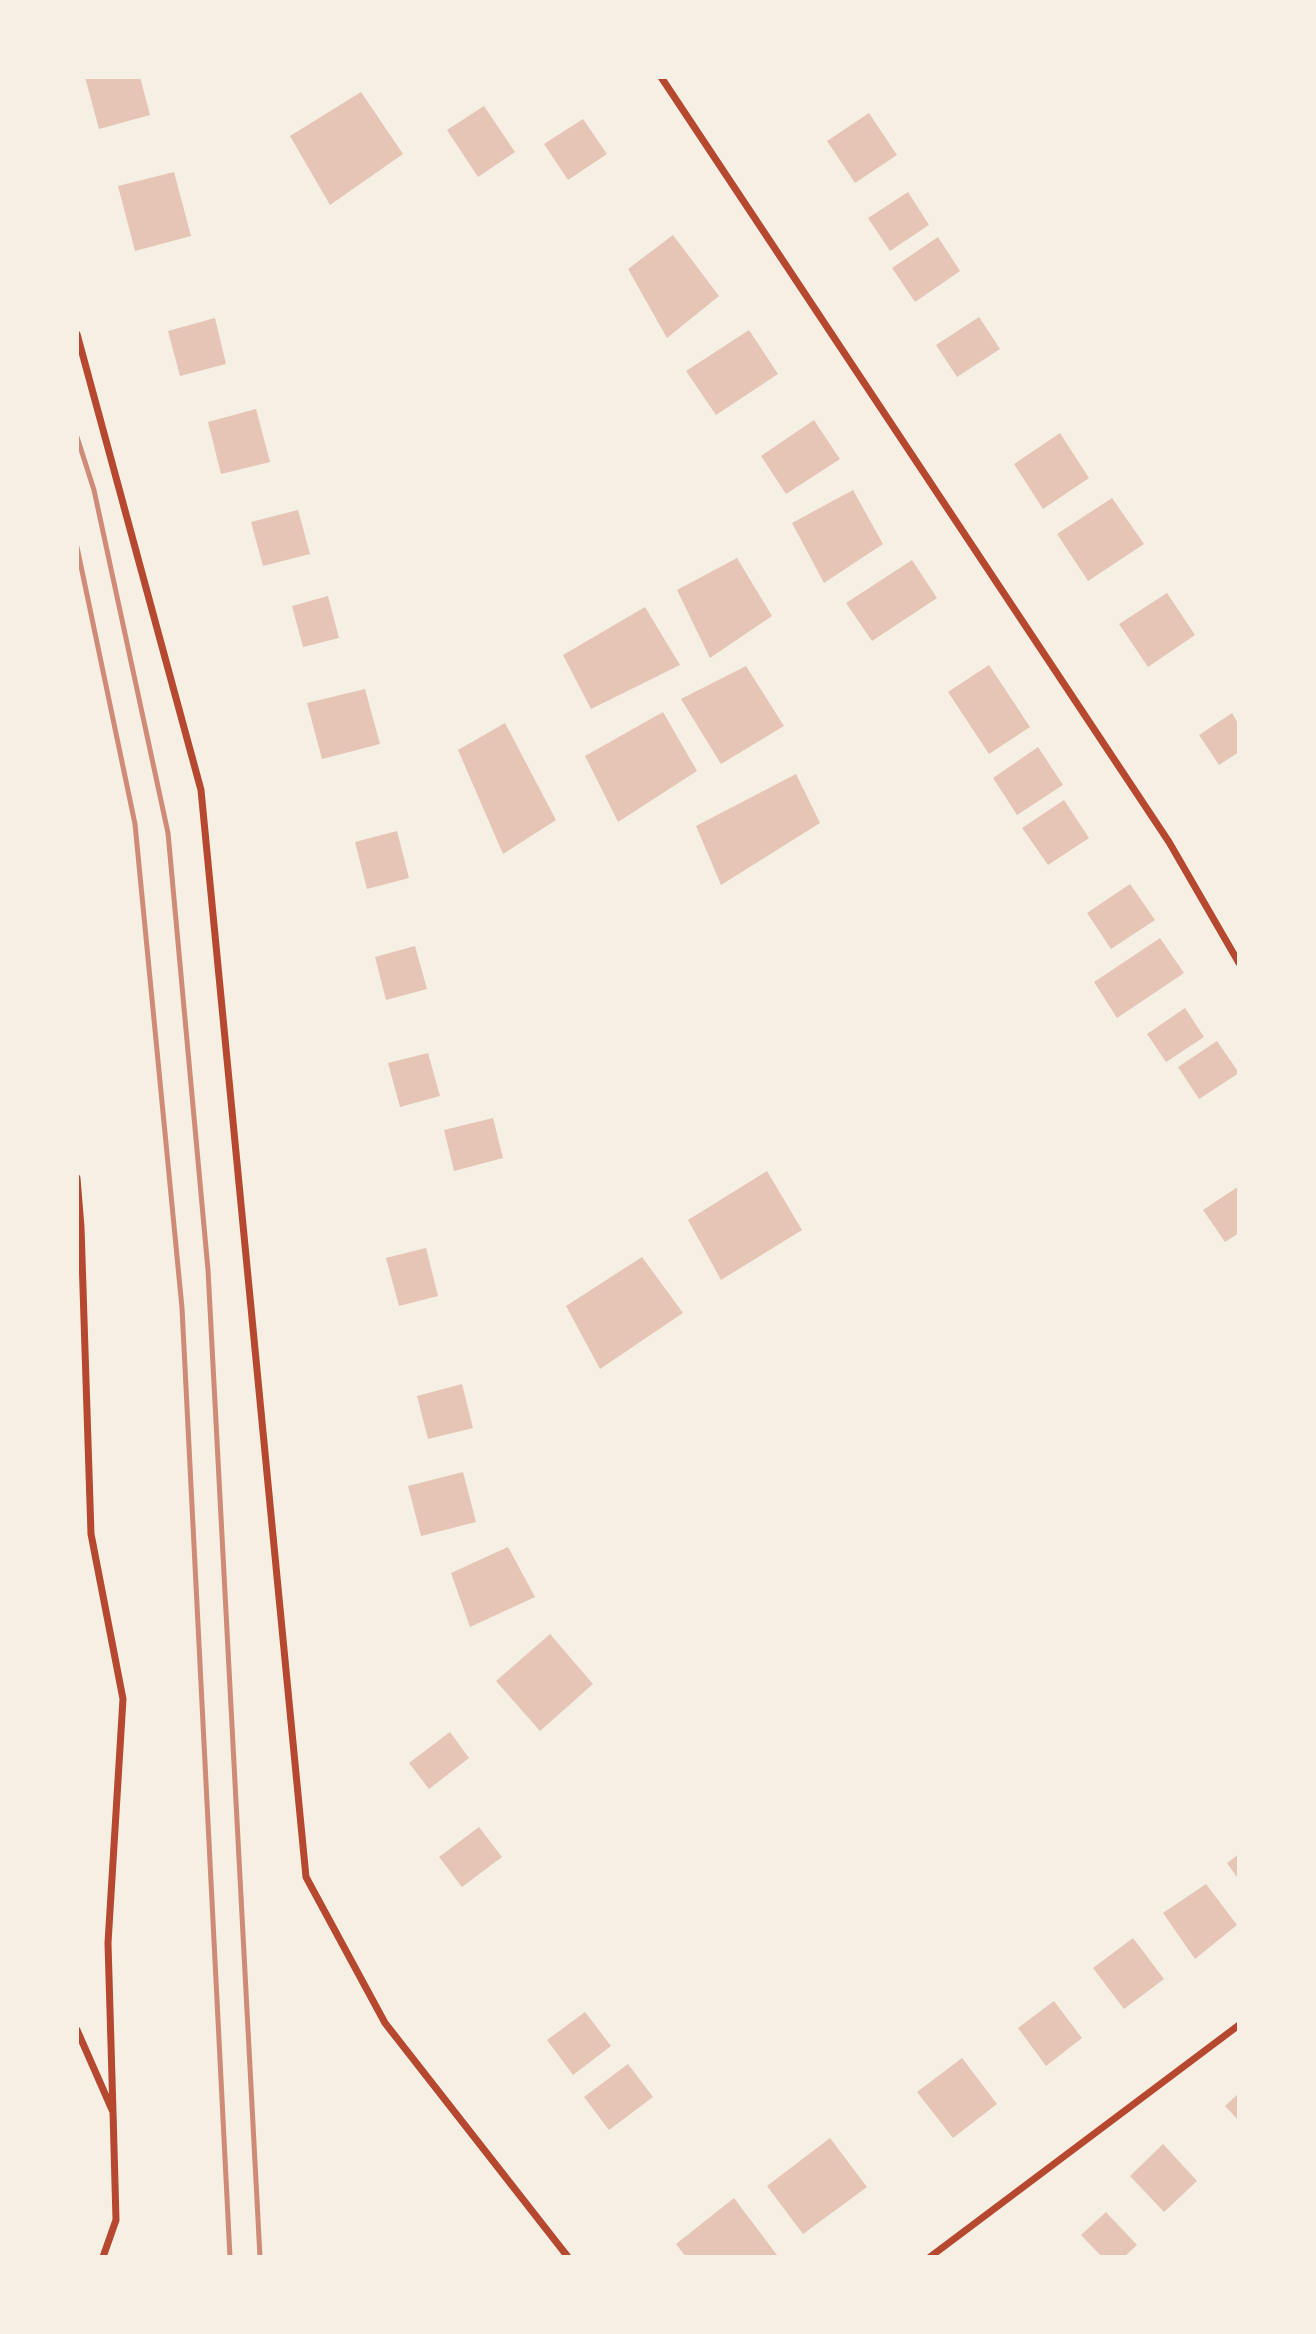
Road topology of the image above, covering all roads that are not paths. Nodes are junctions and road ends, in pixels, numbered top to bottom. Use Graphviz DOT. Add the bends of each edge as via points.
graph roads {
  1 [pos="661,77"];
  2 [pos="77,334"];
  3 [pos="1239,962"];
  4 [pos="77,1178"];
  5 [pos="1239,2025"];
  6 [pos="77,2030"];
  7 [pos="113,2112"];
  8 [pos="103,2257"];
  9 [pos="568,2257"];
  10 [pos="930,2257"];
  1 -- 3 [label="street" via="1169,842"];
  2 -- 9 [label="street" via="201,790 306,1877 385,2023"];
  4 -- 7 [label="street" via="91,1534 122,1699 108,1943"];
  5 -- 10 [label="street"];
  6 -- 7 [label="street"];
  7 -- 8 [label="street" via="116,2220"];
}
